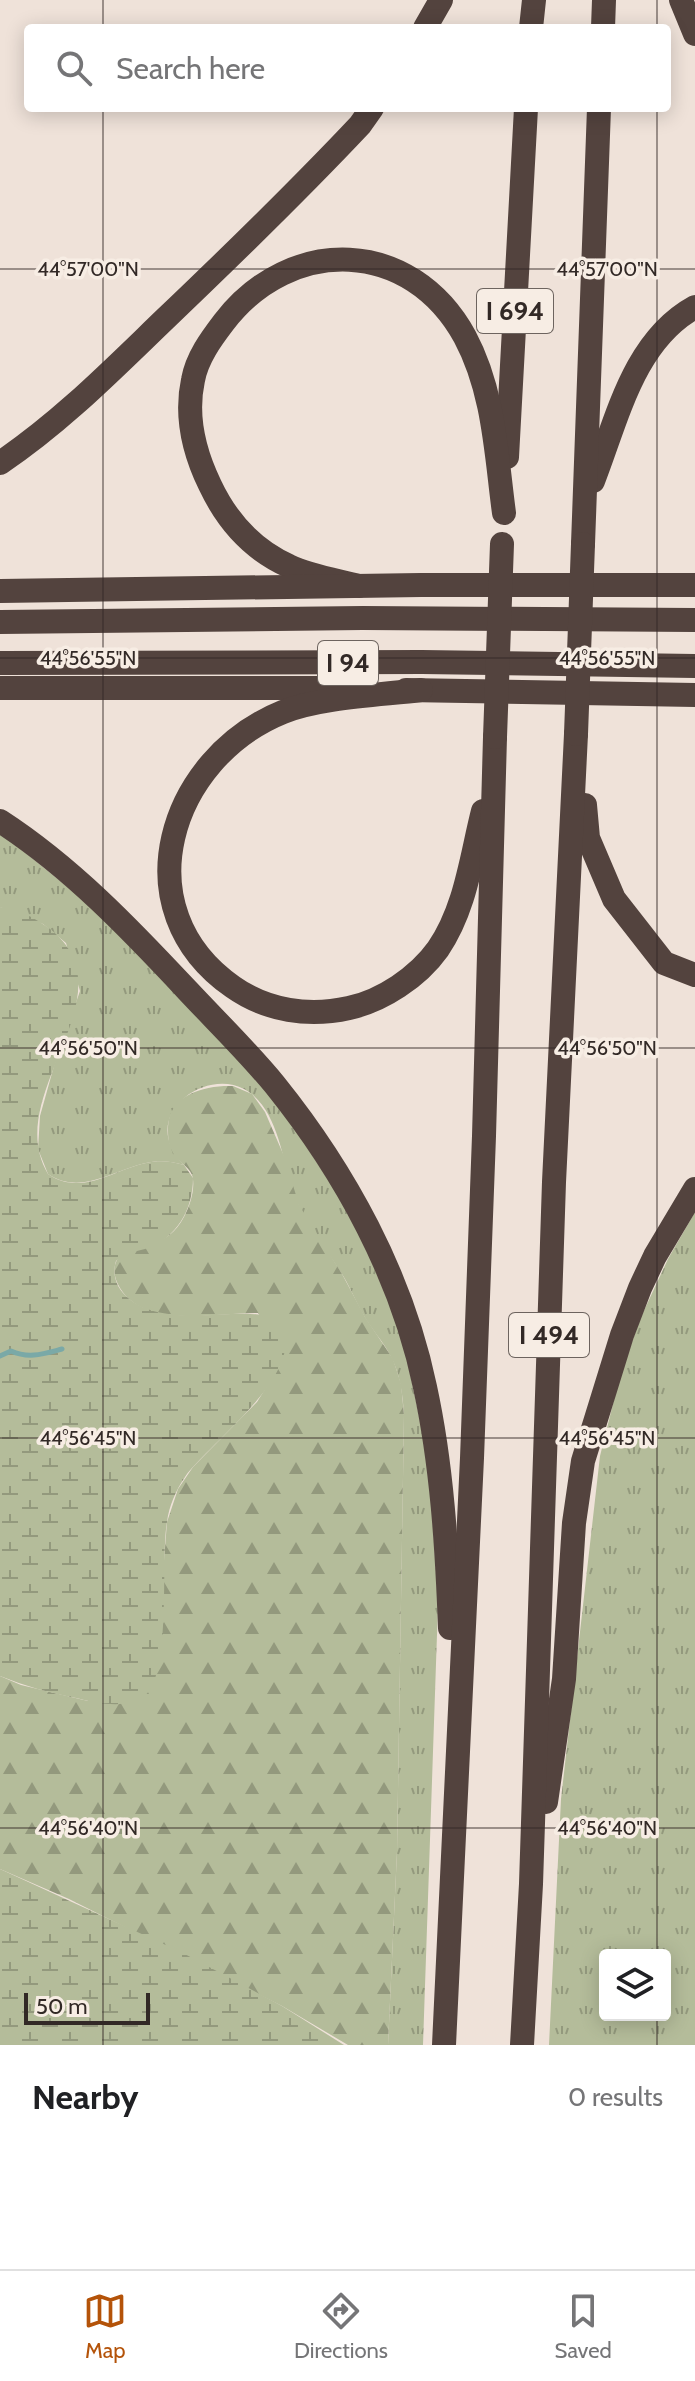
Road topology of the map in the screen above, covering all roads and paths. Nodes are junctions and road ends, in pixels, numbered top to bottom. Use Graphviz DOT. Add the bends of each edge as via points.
graph roads {
  1 [pos="441,0"];
  2 [pos="534,0"];
  3 [pos="604,0"];
  4 [pos="681,0"];
  5 [pos="427,24"];
  6 [pos="531,24"];
  7 [pos="603,24"];
  8 [pos="695,34"];
  9 [pos="369,112"];
  10 [pos="526,112"];
  11 [pos="599,112"];
  12 [pos="695,307"];
  13 [pos="0,463"];
  14 [pos="586,498"];
  15 [pos="504,513"];
  16 [pos="695,582"];
  17 [pos="359,586"];
  18 [pos="0,591"];
  19 [pos="695,620"];
  20 [pos="0,622"];
  21 [pos="0,663"];
  22 [pos="695,666"];
  23 [pos="0,688"];
  24 [pos="421,690"];
  25 [pos="695,695"];
  26 [pos="576,734"];
  27 [pos="494,772"];
  28 [pos="0,821"];
  29 [pos="695,975"];
  30 [pos="695,1189"];
  31 [pos="455,1782"];
  32 [pos="528,1935"];
  33 [pos="444,2045"];
  34 [pos="522,2045"];
  1 -- 5 [label="highway"];
  2 -- 6 [label="highway"];
  3 -- 7 [label="highway"];
  4 -- 8 [label="highway"];
  9 -- 13 [label="highway" via="260,228 86,395"];
  10 -- 15 [label="highway, I 694"];
  11 -- 14 [label="highway, I 694"];
  12 -- 14 [label="highway" via="671,323 638,368"];
  14 -- 26 [label="highway, I 694, bridge"];
  15 -- 17 [label="highway" via="484,383 464,335 438,300 377,262 330,259 293,268 241,301 214,335 193,379 192,439 218,502 254,544 290,567"];
  15 -- 27 [label="highway, I 494, bridge"];
  16 -- 17 [label="highway"];
  17 -- 18 [label="highway"];
  19 -- 20 [label="highway, I 94"];
  21 -- 22 [label="highway, I 94"];
  23 -- 24 [label="highway"];
  24 -- 25 [label="highway"];
  24 -- 27 [label="highway" via="285,711 233,742 195,782 175,827 169,876 174,908 188,940 211,969 245,996 306,1013 359,1006 416,973 447,933 462,900"];
  26 -- 29 [label="highway" via="588,838 614,899 664,963"];
  26 -- 32 [label="highway, I 494" via="554,1182"];
  27 -- 31 [label="highway, I 494" via="474,1397"];
  28 -- 31 [label="highway" via="45,853 131,931 241,1047 338,1173 370,1231 409,1330 436,1443"];
  30 -- 32 [label="highway" via="640,1288 583,1461 564,1679"];
  31 -- 33 [label="highway, I 494"];
  32 -- 34 [label="highway, I 494"];
}
